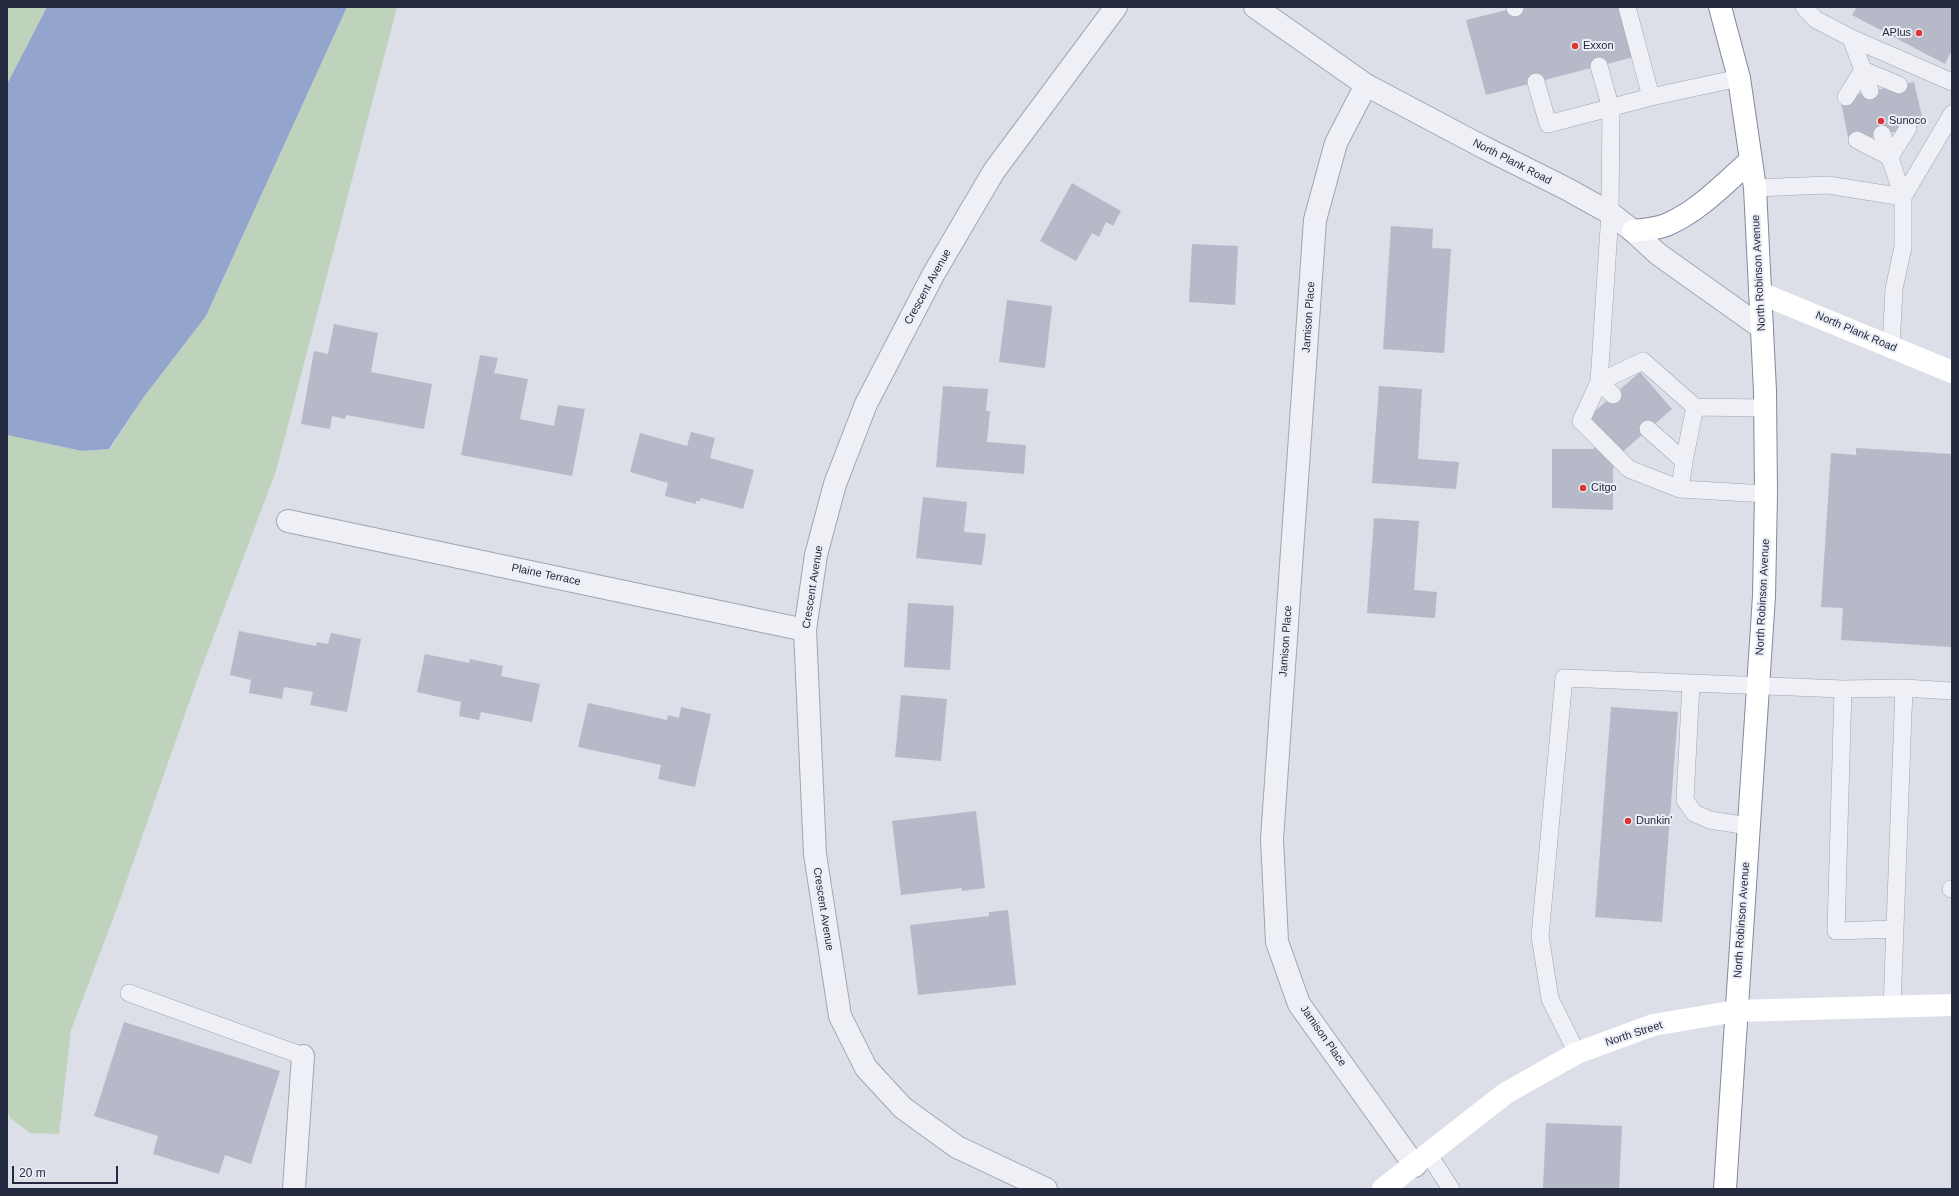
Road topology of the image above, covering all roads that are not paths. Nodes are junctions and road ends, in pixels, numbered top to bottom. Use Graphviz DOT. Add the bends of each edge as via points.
graph roads {
  1 [pos="1116,7"];
  2 [pos="1254,7"];
  3 [pos="1627,7"];
  4 [pos="1720,7"];
  5 [pos="1810,13"];
  6 [pos="1851,38"];
  7 [pos="1600,66"];
  8 [pos="1863,70"];
  9 [pos="1739,78"];
  10 [pos="1536,82"];
  11 [pos="1952,82"];
  12 [pos="1366,85"];
  13 [pos="1899,85"];
  14 [pos="1870,91"];
  15 [pos="1651,97"];
  16 [pos="1846,97"];
  17 [pos="1611,109"];
  18 [pos="1952,114"];
  19 [pos="1908,128"];
  20 [pos="1882,134"];
  21 [pos="1857,140"];
  22 [pos="1890,157"];
  23 [pos="1751,160"];
  24 [pos="1754,188"];
  25 [pos="1903,197"];
  26 [pos="1610,213"];
  27 [pos="1632,231"];
  28 [pos="1760,293"];
  29 [pos="1762,328"];
  30 [pos="1891,347"];
  31 [pos="1952,372"];
  32 [pos="1600,382"];
  33 [pos="1613,395"];
  34 [pos="1695,407"];
  35 [pos="1765,408"];
  36 [pos="1648,429"];
  37 [pos="1684,461"];
  38 [pos="1680,489"];
  39 [pos="1766,494"];
  40 [pos="288,521"];
  41 [pos="805,630"];
  42 [pos="1691,683"];
  43 [pos="1758,685"];
  44 [pos="1904,688"];
  45 [pos="1843,689"];
  46 [pos="1952,691"];
  47 [pos="1748,826"];
  48 [pos="1895,929"];
  49 [pos="129,992"];
  50 [pos="1952,1004"];
  51 [pos="1892,1007"];
  52 [pos="1736,1011"];
  53 [pos="1577,1054"];
  54 [pos="303,1056"];
  55 [pos="1422,1160"];
  56 [pos="294,1189"];
  57 [pos="1046,1189"];
  58 [pos="1383,1189"];
  59 [pos="1451,1189"];
  60 [pos="1724,1189"];
  1 -- 41 [label="street, Crescent Avenue" via="994,171 933,275 866,404 835,484 816,555"];
  2 -- 12 [label="street, North Plank Road"];
  3 -- 15 [label="lane"];
  4 -- 9 [label="main road, North Robinson Avenue"];
  5 -- 6 [label="lane"];
  6 -- 8 [label="lane"];
  6 -- 11 [label="lane"];
  7 -- 17 [label="lane"];
  8 -- 13 [label="lane"];
  8 -- 14 [label="lane"];
  8 -- 16 [label="lane"];
  9 -- 15 [label="lane"];
  9 -- 23 [label="main road, North Robinson Avenue"];
  10 -- 17 [label="lane" via="1548,124"];
  12 -- 26 [label="street, North Plank Road"];
  12 -- 55 [label="street, Jamison Place" via="1336,143 1315,220 1272,839 1277,942 1299,1004"];
  15 -- 17 [label="lane"];
  17 -- 26 [label="lane"];
  18 -- 25 [label="lane"];
  19 -- 22 [label="lane"];
  20 -- 22 [label="lane"];
  21 -- 22 [label="lane"];
  22 -- 25 [label="lane"];
  23 -- 24 [label="main road, North Robinson Avenue"];
  23 -- 27 [label="main road" via="1679,219 1664,226"];
  24 -- 25 [label="lane" via="1828,185"];
  24 -- 28 [label="main road, North Robinson Avenue"];
  25 -- 30 [label="lane" via="1902,247 1894,289"];
  26 -- 27 [label="street, North Plank Road"];
  26 -- 32 [label="lane"];
  27 -- 29 [label="street, North Plank Road" via="1658,254"];
  28 -- 29 [label="main road, North Robinson Avenue"];
  28 -- 30 [label="main road, North Plank Road"];
  29 -- 35 [label="main road, North Robinson Avenue"];
  30 -- 31 [label="main road, North Plank Road"];
  32 -- 33 [label="lane"];
  32 -- 34 [label="lane" via="1643,361"];
  32 -- 38 [label="lane" via="1581,420 1629,469"];
  34 -- 35 [label="lane"];
  34 -- 37 [label="lane"];
  35 -- 39 [label="main road, North Robinson Avenue"];
  36 -- 37 [label="lane"];
  37 -- 38 [label="lane"];
  38 -- 39 [label="lane"];
  39 -- 43 [label="main road, North Robinson Avenue" via="1764,596"];
  40 -- 41 [label="street, Plaine Terrace"];
  41 -- 57 [label="street, Crescent Avenue" via="815,854 840,1016 866,1068 903,1108 957,1147"];
  42 -- 43 [label="lane"];
  42 -- 47 [label="lane" via="1685,800 1694,813 1710,820"];
  42 -- 53 [label="lane" via="1564,678 1540,936 1550,999"];
  43 -- 45 [label="lane"];
  43 -- 47 [label="main road, North Robinson Avenue"];
  44 -- 45 [label="lane"];
  44 -- 46 [label="lane"];
  44 -- 48 [label="lane"];
  45 -- 48 [label="lane" via="1836,931"];
  47 -- 52 [label="main road, North Robinson Avenue"];
  48 -- 51 [label="lane"];
  49 -- 54 [label="lane"];
  50 -- 51 [label="main road, North Street"];
  51 -- 52 [label="main road, North Street"];
  52 -- 53 [label="main road, North Street" via="1653,1025"];
  52 -- 60 [label="main road, North Robinson Avenue"];
  53 -- 55 [label="main road, North Street" via="1506,1093"];
  54 -- 56 [label="street"];
  55 -- 58 [label="main road, North Street"];
  55 -- 59 [label="lane"];
}
